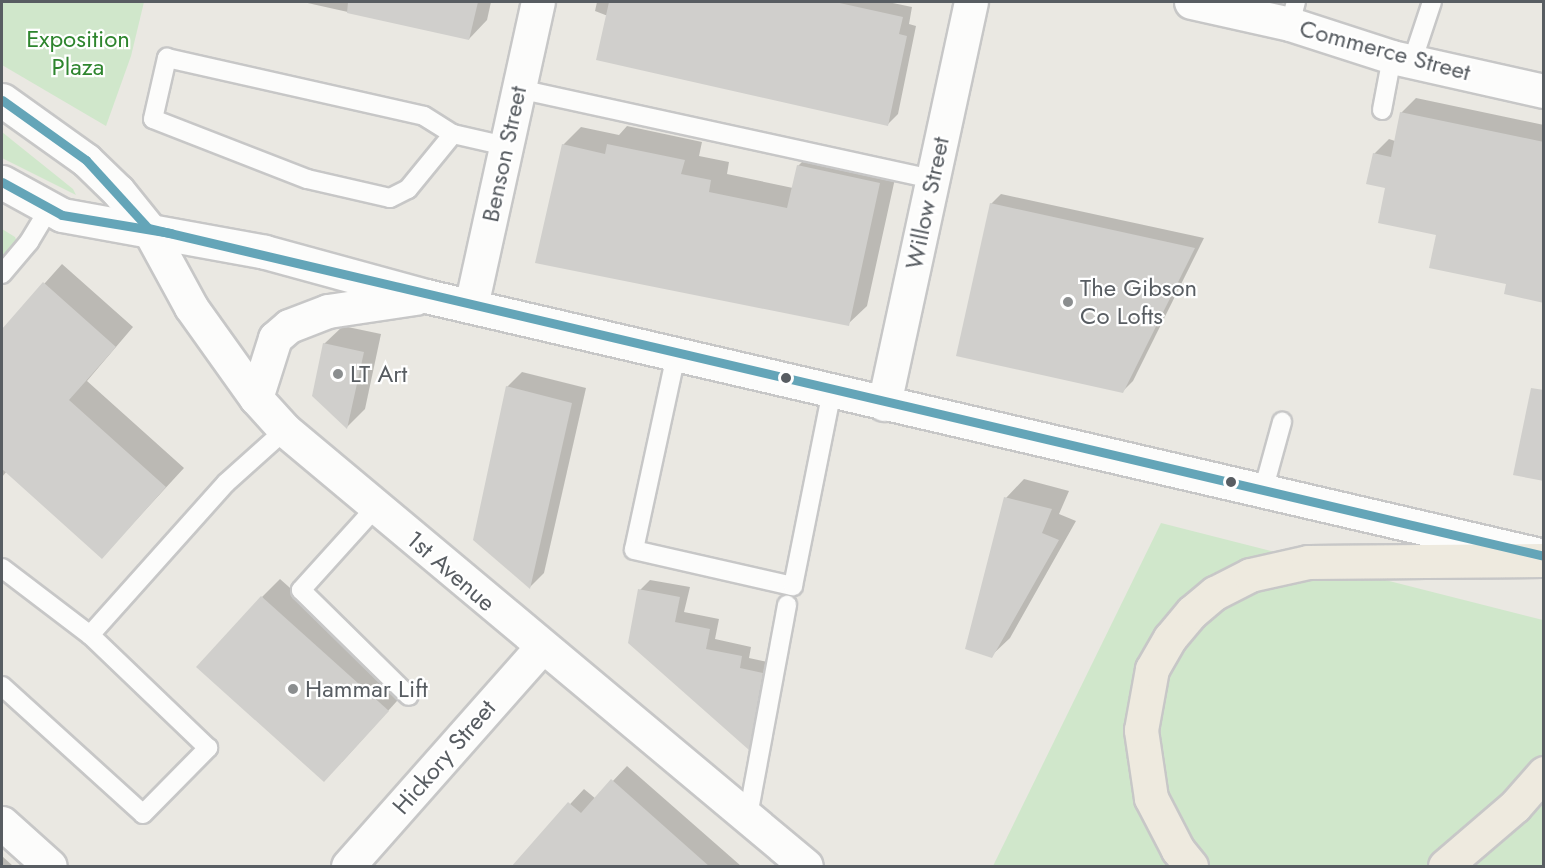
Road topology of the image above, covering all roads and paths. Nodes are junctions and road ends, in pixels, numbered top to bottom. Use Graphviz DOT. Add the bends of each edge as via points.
graph roads {
  1 [pos="538,2"];
  2 [pos="970,2"];
  3 [pos="1191,2"];
  4 [pos="1432,2"];
  5 [pos="1293,13"];
  6 [pos="1402,60"];
  7 [pos="519,89"];
  8 [pos="1544,91"];
  9 [pos="2,100"];
  10 [pos="1382,110"];
  11 [pos="453,134"];
  12 [pos="506,146"];
  13 [pos="932,179"];
  14 [pos="2,182"];
  15 [pos="49,209"];
  16 [pos="148,228"];
  17 [pos="2,274"];
  18 [pos="426,296"];
  19 [pos="471,306"];
  20 [pos="676,355"];
  21 [pos="832,391"];
  22 [pos="256,398"];
  23 [pos="884,404"];
  24 [pos="1282,422"];
  25 [pos="285,430"];
  26 [pos="1263,491"];
  27 [pos="376,507"];
  28 [pos="1544,558"];
  29 [pos="2,568"];
  30 [pos="787,605"];
  31 [pos="90,635"];
  32 [pos="540,648"];
  33 [pos="2,686"];
  34 [pos="409,696"];
  35 [pos="1544,773"];
  36 [pos="747,821"];
  37 [pos="2,824"];
  38 [pos="50,867"];
  39 [pos="348,867"];
  40 [pos="806,867"];
  41 [pos="1191,867"];
  42 [pos="1445,867"];
  1 -- 7 [label="main road, Benson Street"];
  2 -- 13 [label="main road, Willow Street"];
  3 -- 5 [label="main road, Commerce Street"];
  4 -- 6 [label="lane"];
  5 -- 6 [label="main road, Commerce Street"];
  6 -- 8 [label="main road, Commerce Street"];
  6 -- 10 [label="lane"];
  7 -- 12 [label="main road, Benson Street"];
  7 -- 13 [label="lane"];
  9 -- 16 [label="main road, 1st Avenue" via="86,160 118,190"];
  11 -- 11 [label="lane" via="424,116 167,58 153,119 306,179 390,198 408,189"];
  11 -- 12 [label="lane"];
  12 -- 19 [label="main road, Benson Street"];
  13 -- 23 [label="main road, Willow Street"];
  14 -- 15 [label="main road"];
  15 -- 16 [label="main road" via="62,215"];
  15 -- 17 [label="lane" via="29,242"];
  16 -- 18 [label="main road" via="265,252"];
  16 -- 22 [label="main road, 1st Avenue" via="191,307"];
  18 -- 19 [label="main road"];
  18 -- 22 [label="main road" via="328,311 290,326 275,338"];
  19 -- 20 [label="main road"];
  20 -- 21 [label="main road"];
  20 -- 21 [label="lane" via="634,550 793,586"];
  21 -- 23 [label="main road"];
  22 -- 25 [label="main road, 1st Avenue"];
  23 -- 26 [label="main road"];
  24 -- 26 [label="lane"];
  25 -- 27 [label="main road, 1st Avenue"];
  25 -- 31 [label="lane" via="226,483"];
  26 -- 28 [label="main road"];
  27 -- 32 [label="main road, 1st Avenue"];
  27 -- 34 [label="lane" via="301,590"];
  28 -- 41 [label="highway" via="1308,562 1250,575 1215,593 1192,612 1170,638 1152,669 1141,730 1151,798"];
  29 -- 31 [label="lane"];
  30 -- 36 [label="lane"];
  31 -- 33 [label="lane" via="208,748 143,814"];
  32 -- 36 [label="main road, 1st Avenue"];
  32 -- 39 [label="main road, Hickory Street"];
  35 -- 42 [label="highway" via="1515,806"];
  36 -- 40 [label="main road, 1st Avenue"];
  37 -- 38 [label="main road"];
}
